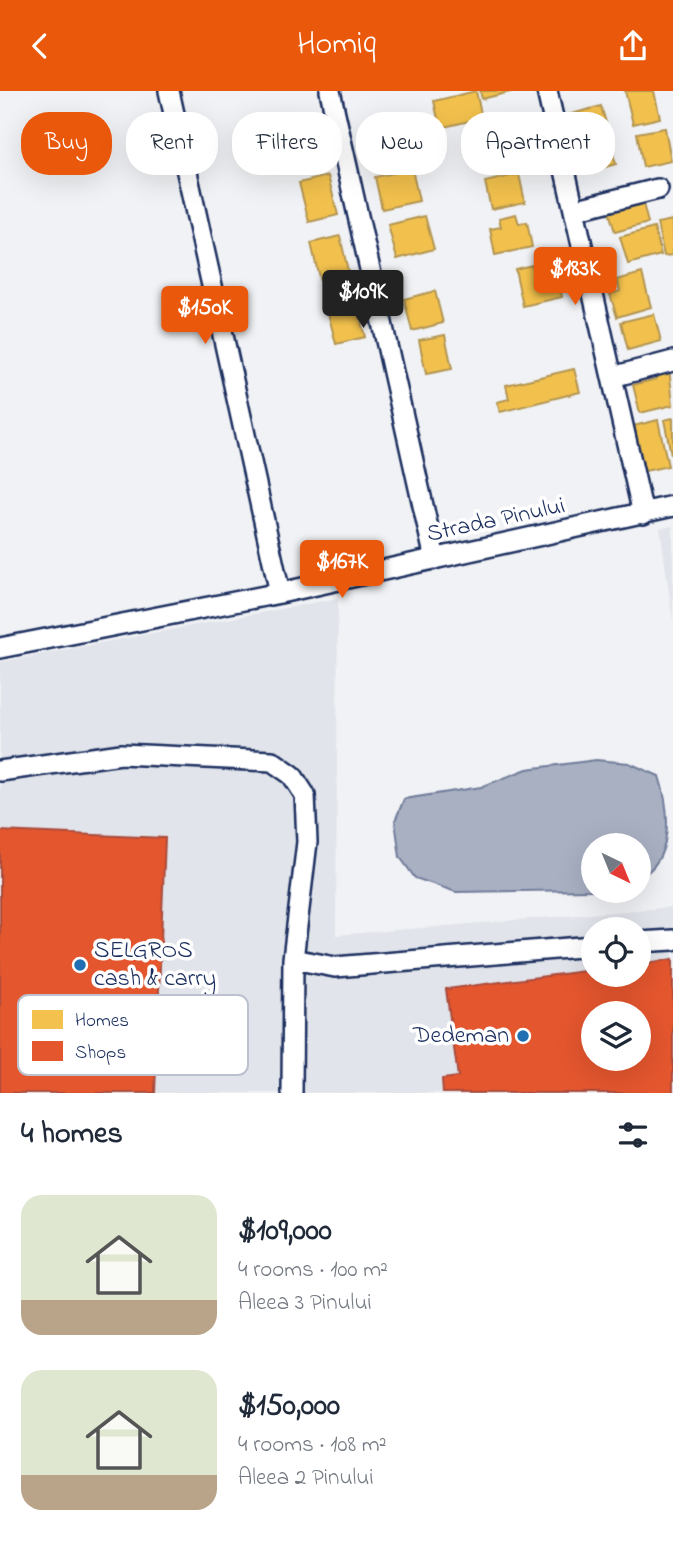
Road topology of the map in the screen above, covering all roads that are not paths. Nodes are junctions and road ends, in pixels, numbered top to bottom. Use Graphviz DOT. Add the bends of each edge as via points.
graph roads {
  1 [pos="169,91"];
  2 [pos="330,91"];
  3 [pos="553,92"];
  4 [pos="658,189"];
  5 [pos="574,210"];
  6 [pos="673,361"];
  7 [pos="612,377"];
  8 [pos="673,506"];
  9 [pos="643,514"];
  10 [pos="435,559"];
  11 [pos="280,593"];
  12 [pos="0,649"];
  13 [pos="0,771"];
  14 [pos="673,940"];
  15 [pos="651,941"];
  16 [pos="581,947"];
  17 [pos="293,959"];
  18 [pos="292,1093"];
  1 -- 11 [label="street"];
  2 -- 10 [label="street"];
  3 -- 5 [label="street"];
  4 -- 5 [label="street"];
  5 -- 7 [label="street"];
  6 -- 7 [label="street"];
  7 -- 9 [label="street"];
  8 -- 9 [label="street, Strada Pinului"];
  9 -- 10 [label="street, Strada Pinului"];
  10 -- 11 [label="street, Strada Pinului"];
  11 -- 12 [label="street, Strada Pinului"];
  13 -- 17 [label="street" via="121,754 272,761 292,775 305,795 307,842"];
  14 -- 15 [label="street"];
  16 -- 17 [label="street" via="335,967"];
  17 -- 18 [label="street"];
}
